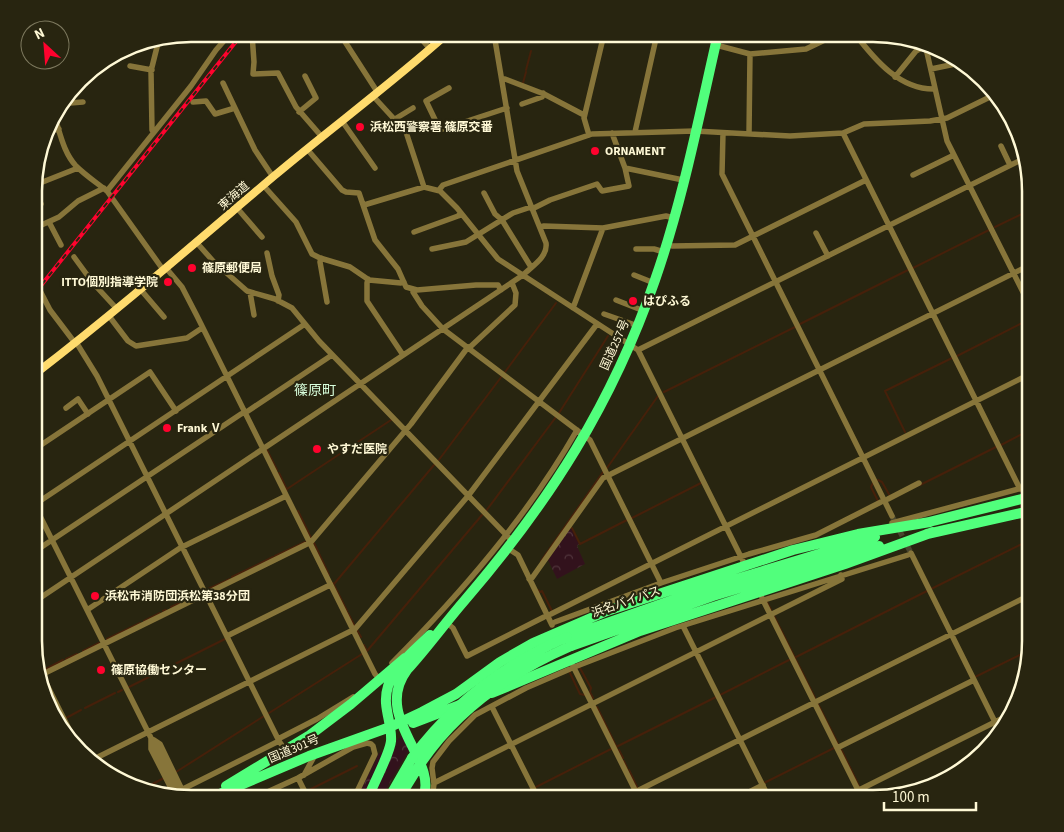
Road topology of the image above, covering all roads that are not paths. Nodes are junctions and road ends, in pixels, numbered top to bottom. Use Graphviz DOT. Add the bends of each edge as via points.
graph roads {
  1 [pos="223,42"];
  2 [pos="253,42"];
  3 [pos="345,42"];
  4 [pos="424,42"];
  5 [pos="438,42"];
  6 [pos="496,42"];
  7 [pos="602,43"];
  8 [pos="655,43"];
  9 [pos="817,43"];
  10 [pos="862,43"];
  11 [pos="716,45"];
  12 [pos="814,45"];
  13 [pos="158,47"];
  14 [pos="430,49"];
  15 [pos="918,50"];
  16 [pos="927,53"];
  17 [pos="750,54"];
  18 [pos="950,65"];
  19 [pos="130,66"];
  20 [pos="930,69"];
  21 [pos="152,70"];
  22 [pos="305,76"];
  23 [pos="895,77"];
  24 [pos="502,79"];
  25 [pos="223,83"];
  26 [pos="449,88"];
  27 [pos="935,90"];
  28 [pos="543,93"];
  29 [pos="376,94"];
  30 [pos="988,98"];
  31 [pos="83,102"];
  32 [pos="193,102"];
  33 [pos="72,103"];
  34 [pos="522,104"];
  35 [pos="235,108"];
  36 [pos="414,108"];
  37 [pos="507,108"];
  38 [pos="299,112"];
  39 [pos="584,115"];
  40 [pos="394,119"];
  41 [pos="942,119"];
  42 [pos="342,121"];
  43 [pos="59,128"];
  44 [pos="695,131"];
  45 [pos="154,132"];
  46 [pos="635,132"];
  47 [pos="723,132"];
  48 [pos="612,133"];
  49 [pos="843,133"];
  50 [pos="749,134"];
  51 [pos="589,135"];
  52 [pos="322,137"];
  53 [pos="1001,146"];
  54 [pos="307,150"];
  55 [pos="954,155"];
  56 [pos="515,160"];
  57 [pos="1018,161"];
  58 [pos="1010,165"];
  59 [pos="78,168"];
  60 [pos="375,168"];
  61 [pos="626,168"];
  62 [pos="917,175"];
  63 [pos="273,177"];
  64 [pos="683,180"];
  65 [pos="866,180"];
  66 [pos="43,182"];
  67 [pos="263,185"];
  68 [pos="969,185"];
  69 [pos="424,187"];
  70 [pos="105,190"];
  71 [pos="438,190"];
  72 [pos="484,193"];
  73 [pos="364,205"];
  74 [pos="236,208"];
  75 [pos="532,208"];
  76 [pos="461,213"];
  77 [pos="674,218"];
  78 [pos="502,220"];
  79 [pos="49,222"];
  80 [pos="42,225"];
  81 [pos="889,225"];
  82 [pos="540,227"];
  83 [pos="603,228"];
  84 [pos="414,232"];
  85 [pos="816,233"];
  86 [pos="478,234"];
  87 [pos="753,236"];
  88 [pos="262,237"];
  89 [pos="197,243"];
  90 [pos="61,245"];
  91 [pos="665,248"];
  92 [pos="432,249"];
  93 [pos="636,249"];
  94 [pos="270,256"];
  95 [pos="828,256"];
  96 [pos="74,257"];
  97 [pos="321,258"];
  98 [pos="532,267"];
  99 [pos="165,269"];
  100 [pos="1022,269"];
  101 [pos="1013,273"];
  102 [pos="523,275"];
  103 [pos="634,276"];
  104 [pos="368,279"];
  105 [pos="404,282"];
  106 [pos="776,282"];
  107 [pos="512,283"];
  108 [pos="654,283"];
  109 [pos="141,290"];
  110 [pos="414,290"];
  111 [pos="501,290"];
  112 [pos="1022,290"];
  113 [pos="250,292"];
  114 [pos="42,295"];
  115 [pos="616,300"];
  116 [pos="278,301"];
  117 [pos="327,302"];
  118 [pos="573,308"];
  119 [pos="117,309"];
  120 [pos="644,311"];
  121 [pos="933,313"];
  122 [pos="604,314"];
  123 [pos="254,315"];
  124 [pos="109,316"];
  125 [pos="164,317"];
  126 [pos="306,324"];
  127 [pos="597,324"];
  128 [pos="638,326"];
  129 [pos="202,328"];
  130 [pos="443,329"];
  131 [pos="76,343"];
  132 [pos="468,348"];
  133 [pos="634,348"];
  134 [pos="332,355"];
  135 [pos="403,356"];
  136 [pos="42,368"];
  137 [pos="819,370"];
  138 [pos="226,377"];
  139 [pos="1022,378"];
  140 [pos="360,384"];
  141 [pos="109,399"];
  142 [pos="539,401"];
  143 [pos="976,401"];
  144 [pos="67,404"];
  145 [pos="176,411"];
  146 [pos="244,412"];
  147 [pos="88,414"];
  148 [pos="405,431"];
  149 [pos="581,433"];
  150 [pos="682,438"];
  151 [pos="130,441"];
  152 [pos="43,443"];
  153 [pos="263,449"];
  154 [pos="863,458"];
  155 [pos="608,475"];
  156 [pos="147,476"];
  157 [pos="875,482"];
  158 [pos="919,483"];
  159 [pos="1020,489"];
  160 [pos="286,496"];
  161 [pos="468,496"];
  162 [pos="888,499"];
  163 [pos="43,500"];
  164 [pos="1021,500"];
  165 [pos="881,502"];
  166 [pos="1021,512"];
  167 [pos="166,514"];
  168 [pos="43,521"];
  169 [pos="896,523"];
  170 [pos="726,526"];
  171 [pos="931,527"];
  172 [pos="52,540"];
  173 [pos="309,542"];
  174 [pos="509,542"];
  175 [pos="906,543"];
  176 [pos="43,546"];
  177 [pos="183,547"];
  178 [pos="909,554"];
  179 [pos="743,561"];
  180 [pos="652,563"];
  181 [pos="841,575"];
  182 [pos="71,577"];
  183 [pos="529,579"];
  184 [pos="662,583"];
  185 [pos="330,585"];
  186 [pos="927,585"];
  187 [pos="206,593"];
  188 [pos="536,593"];
  189 [pos="761,595"];
  190 [pos="43,596"];
  191 [pos="1021,599"];
  192 [pos="465,601"];
  193 [pos="87,610"];
  194 [pos="551,614"];
  195 [pos="770,615"];
  196 [pos="544,617"];
  197 [pos="447,623"];
  198 [pos="683,626"];
  199 [pos="353,630"];
  200 [pos="559,632"];
  201 [pos="951,634"];
  202 [pos="227,636"];
  203 [pos="104,643"];
  204 [pos="428,647"];
  205 [pos="696,652"];
  206 [pos="405,658"];
  207 [pos="572,664"];
  208 [pos="45,670"];
  209 [pos="378,678"];
  210 [pos="974,680"];
  211 [pos="250,681"];
  212 [pos="814,702"];
  213 [pos="592,704"];
  214 [pos="492,707"];
  215 [pos="995,722"];
  216 [pos="402,723"];
  217 [pos="390,727"];
  218 [pos="149,734"];
  219 [pos="279,740"];
  220 [pos="740,740"];
  221 [pos="511,744"];
  222 [pos="837,748"];
  223 [pos="286,751"];
  224 [pos="316,753"];
  225 [pos="99,756"];
  226 [pos="304,775"];
  227 [pos="298,778"];
  228 [pos="434,783"];
  229 [pos="763,785"];
  230 [pos="173,788"];
  231 [pos="174,788"];
  232 [pos="184,789"];
  233 [pos="221,789"];
  234 [pos="231,789"];
  235 [pos="274,789"];
  236 [pos="304,789"];
  237 [pos="358,789"];
  238 [pos="372,789"];
  239 [pos="394,789"];
  240 [pos="405,789"];
  241 [pos="426,789"];
  242 [pos="434,789"];
  243 [pos="534,790"];
  244 [pos="635,790"];
  245 [pos="641,790"];
  246 [pos="753,790"];
  247 [pos="765,790"];
  248 [pos="858,790"];
  1 -- 45 [label="street"];
  2 -- 38 [label="street" via="253,74 278,73"];
  3 -- 29 [label="street"];
  4 -- 14 [label="street"];
  5 -- 14 [label="main road, 東海道"];
  6 -- 24 [label="street"];
  7 -- 39 [label="street"];
  8 -- 46 [label="street"];
  9 -- 12 [label="street"];
  10 -- 23 [label="street"];
  11 -- 17 [label="street"];
  11 -- 44 [label="highway, 国道257号"];
  12 -- 17 [label="street" via="806,49"];
  13 -- 21 [label="street"];
  14 -- 29 [label="main road, 東海道"];
  15 -- 23 [label="street"];
  16 -- 20 [label="street"];
  17 -- 50 [label="street"];
  18 -- 20 [label="street"];
  19 -- 21 [label="street"];
  20 -- 27 [label="street"];
  21 -- 45 [label="street"];
  22 -- 38 [label="street" via="316,98"];
  23 -- 27 [label="street"];
  24 -- 28 [label="street"];
  24 -- 37 [label="street"];
  25 -- 35 [label="street"];
  26 -- 37 [label="street" via="426,102 440,130"];
  27 -- 41 [label="street"];
  28 -- 34 [label="street" via="542,97"];
  28 -- 39 [label="street"];
  29 -- 40 [label="street"];
  29 -- 42 [label="main road, 東海道"];
  30 -- 41 [label="street"];
  31 -- 33 [label="street"];
  32 -- 35 [label="street" via="206,101 214,114"];
  35 -- 63 [label="street" via="258,156"];
  36 -- 40 [label="street"];
  37 -- 56 [label="street"];
  38 -- 52 [label="street"];
  39 -- 51 [label="street"];
  40 -- 69 [label="street" via="408,136"];
  41 -- 49 [label="street" via="864,124"];
  41 -- 55 [label="street"];
  42 -- 52 [label="main road, 東海道"];
  42 -- 60 [label="street"];
  43 -- 59 [label="street" via="67,152"];
  44 -- 46 [label="street"];
  44 -- 47 [label="street"];
  44 -- 64 [label="highway, 国道257号"];
  45 -- 70 [label="street"];
  46 -- 48 [label="street"];
  47 -- 50 [label="street"];
  47 -- 87 [label="street" via="722,174"];
  48 -- 51 [label="street"];
  48 -- 61 [label="street"];
  49 -- 50 [label="street"];
  49 -- 65 [label="street"];
  51 -- 56 [label="street"];
  52 -- 54 [label="main road, 東海道"];
  53 -- 58 [label="street"];
  54 -- 63 [label="main road, 東海道"];
  54 -- 73 [label="street" via="342,190 359,193"];
  55 -- 62 [label="street"];
  55 -- 68 [label="street"];
  56 -- 71 [label="street" via="443,185"];
  56 -- 75 [label="street"];
  57 -- 58 [label="street"];
  58 -- 68 [label="street"];
  59 -- 66 [label="street"];
  59 -- 70 [label="street"];
  61 -- 64 [label="street"];
  61 -- 75 [label="street" via="629,186 602,191 597,184"];
  63 -- 67 [label="main road, 東海道"];
  64 -- 77 [label="highway, 国道257号"];
  65 -- 81 [label="street"];
  65 -- 87 [label="street"];
  67 -- 74 [label="main road, 東海道"];
  67 -- 97 [label="street" via="295,220 310,251"];
  68 -- 81 [label="street"];
  68 -- 101 [label="street"];
  69 -- 71 [label="street"];
  69 -- 73 [label="street"];
  70 -- 79 [label="street" via="78,202"];
  70 -- 99 [label="street"];
  71 -- 76 [label="street"];
  72 -- 78 [label="street"];
  73 -- 105 [label="street" via="377,242"];
  74 -- 88 [label="street"];
  74 -- 89 [label="main road, 東海道"];
  75 -- 78 [label="street"];
  75 -- 82 [label="street"];
  76 -- 84 [label="street"];
  76 -- 86 [label="street"];
  77 -- 83 [label="street" via="666,216"];
  77 -- 91 [label="highway, 国道257号"];
  78 -- 86 [label="street"];
  78 -- 98 [label="street"];
  79 -- 80 [label="street"];
  79 -- 90 [label="street"];
  81 -- 95 [label="street"];
  81 -- 121 [label="street"];
  82 -- 83 [label="street"];
  82 -- 98 [label="street" via="547,248"];
  83 -- 118 [label="street"];
  85 -- 95 [label="street"];
  86 -- 92 [label="street" via="463,243"];
  86 -- 102 [label="street" via="498,259"];
  87 -- 91 [label="street" via="735,245"];
  87 -- 106 [label="street"];
  89 -- 99 [label="main road, 東海道"];
  89 -- 113 [label="street"];
  91 -- 93 [label="street"];
  91 -- 108 [label="highway, 国道257号"];
  94 -- 116 [label="street"];
  95 -- 106 [label="street"];
  96 -- 119 [label="street"];
  97 -- 104 [label="street" via="350,267"];
  97 -- 117 [label="street"];
  98 -- 102 [label="street"];
  99 -- 109 [label="main road, 東海道"];
  99 -- 129 [label="street" via="184,291"];
  100 -- 101 [label="street"];
  101 -- 112 [label="street"];
  101 -- 121 [label="street"];
  102 -- 107 [label="street"];
  102 -- 118 [label="street"];
  103 -- 108 [label="street"];
  104 -- 105 [label="street"];
  104 -- 135 [label="street" via="367,301"];
  105 -- 110 [label="street" via="406,287"];
  106 -- 133 [label="street"];
  106 -- 137 [label="street"];
  107 -- 111 [label="street"];
  107 -- 132 [label="street" via="515,305"];
  108 -- 120 [label="highway, 国道257号"];
  109 -- 119 [label="main road, 東海道"];
  109 -- 125 [label="street"];
  110 -- 111 [label="street" via="476,284 498,285"];
  110 -- 130 [label="street" via="422,306"];
  111 -- 130 [label="street"];
  113 -- 116 [label="street"];
  113 -- 123 [label="street"];
  114 -- 131 [label="street"];
  115 -- 120 [label="street"];
  116 -- 126 [label="street" via="292,308"];
  118 -- 127 [label="street"];
  119 -- 124 [label="main road, 東海道"];
  120 -- 128 [label="highway, 国道257号"];
  121 -- 137 [label="street"];
  121 -- 143 [label="street"];
  122 -- 128 [label="street"];
  124 -- 129 [label="street" via="128,341 136,346 187,338"];
  124 -- 131 [label="main road, 東海道"];
  126 -- 134 [label="street"];
  126 -- 138 [label="street"];
  127 -- 133 [label="street"];
  127 -- 142 [label="street"];
  128 -- 133 [label="highway, 国道257号"];
  129 -- 138 [label="street"];
  130 -- 132 [label="street"];
  130 -- 135 [label="street"];
  131 -- 136 [label="main road, 東海道"];
  131 -- 141 [label="street"];
  132 -- 142 [label="street"];
  132 -- 148 [label="street"];
  133 -- 149 [label="highway, 国道257号"];
  133 -- 150 [label="street"];
  134 -- 140 [label="street"];
  134 -- 146 [label="street"];
  135 -- 140 [label="street"];
  137 -- 150 [label="street"];
  137 -- 154 [label="street"];
  138 -- 145 [label="street"];
  138 -- 146 [label="street"];
  139 -- 143 [label="street"];
  140 -- 148 [label="street"];
  140 -- 153 [label="street"];
  141 -- 145 [label="street" via="148,370"];
  141 -- 147 [label="street"];
  141 -- 151 [label="street"];
  142 -- 149 [label="street"];
  142 -- 161 [label="street"];
  143 -- 154 [label="street"];
  143 -- 159 [label="street"];
  144 -- 147 [label="street" via="78,400"];
  145 -- 151 [label="street"];
  146 -- 153 [label="street"];
  146 -- 156 [label="street"];
  147 -- 152 [label="street"];
  148 -- 161 [label="street"];
  148 -- 173 [label="street"];
  149 -- 155 [label="street" via="590,440"];
  149 -- 174 [label="highway, 国道257号" via="551,490"];
  150 -- 155 [label="street"];
  150 -- 170 [label="street"];
  151 -- 156 [label="street"];
  151 -- 163 [label="street"];
  153 -- 160 [label="street"];
  153 -- 167 [label="street"];
  154 -- 157 [label="street"];
  154 -- 170 [label="street"];
  155 -- 180 [label="street"];
  155 -- 183 [label="street"];
  156 -- 167 [label="street"];
  156 -- 172 [label="street"];
  157 -- 162 [label="street"];
  157 -- 165 [label="street"];
  157 -- 169 [label="street"];
  158 -- 162 [label="street"];
  159 -- 169 [label="street"];
  160 -- 173 [label="street"];
  160 -- 177 [label="street"];
  161 -- 174 [label="street"];
  161 -- 199 [label="street"];
  162 -- 169 [label="street"];
  164 -- 171 [label="highway"];
  165 -- 169 [label="street"];
  165 -- 179 [label="street" via="816,535"];
  166 -- 171 [label="highway"];
  167 -- 177 [label="street"];
  167 -- 182 [label="street"];
  168 -- 172 [label="street"];
  169 -- 171 [label="highway"];
  169 -- 179 [label="highway"];
  170 -- 179 [label="street"];
  170 -- 180 [label="street"];
  171 -- 175 [label="highway"];
  171 -- 200 [label="highway, 浜名バイパス" via="669,611"];
  172 -- 176 [label="street"];
  172 -- 182 [label="street"];
  173 -- 185 [label="street"];
  173 -- 187 [label="street"];
  174 -- 183 [label="street"];
  174 -- 192 [label="highway, 国道257号"];
  174 -- 209 [label="street" via="478,570"];
  175 -- 178 [label="street"];
  175 -- 186 [label="street" via="925,573"];
  175 -- 189 [label="highway"];
  177 -- 187 [label="street"];
  177 -- 193 [label="street"];
  178 -- 181 [label="street"];
  178 -- 186 [label="street" via="918,576"];
  179 -- 184 [label="street"];
  179 -- 200 [label="highway"];
  180 -- 184 [label="street"];
  180 -- 194 [label="street"];
  181 -- 189 [label="street"];
  181 -- 195 [label="street" via="842,579"];
  182 -- 190 [label="street"];
  182 -- 193 [label="street"];
  183 -- 188 [label="street"];
  184 -- 200 [label="street"];
  185 -- 199 [label="street"];
  185 -- 202 [label="street"];
  186 -- 201 [label="street"];
  187 -- 202 [label="street"];
  187 -- 203 [label="street"];
  188 -- 194 [label="street"];
  188 -- 196 [label="street"];
  188 -- 200 [label="street"];
  189 -- 195 [label="street"];
  189 -- 198 [label="street"];
  189 -- 207 [label="highway" via="640,631"];
  191 -- 201 [label="street"];
  192 -- 197 [label="highway, 国道257号"];
  192 -- 206 [label="highway, 国道257号"];
  193 -- 203 [label="street"];
  194 -- 200 [label="street"];
  195 -- 205 [label="street"];
  195 -- 212 [label="street"];
  196 -- 197 [label="street" via="467,656 453,628"];
  196 -- 200 [label="street"];
  197 -- 204 [label="highway, 国道257号"];
  198 -- 205 [label="street"];
  198 -- 207 [label="street"];
  199 -- 209 [label="street"];
  199 -- 211 [label="street"];
  200 -- 216 [label="highway" via="508,657 445,700"];
  200 -- 239 [label="highway, 浜名バイパス, bridge" via="475,690 448,715 412,758"];
  200 -- 240 [label="highway, 浜名バイパス, bridge" via="525,668 481,698 442,735"];
  201 -- 210 [label="street"];
  201 -- 212 [label="street"];
  202 -- 211 [label="street"];
  203 -- 208 [label="street"];
  203 -- 218 [label="street"];
  204 -- 216 [label="highway, 国道257号" via="400,682 397,697"];
  204 -- 217 [label="highway" via="404,668 395,681 391,697 395,722"];
  205 -- 213 [label="street"];
  205 -- 220 [label="street"];
  206 -- 209 [label="highway"];
  206 -- 217 [label="highway, 国道257号" via="393,674 387,690"];
  207 -- 213 [label="street"];
  207 -- 214 [label="street"];
  207 -- 216 [label="highway"];
  209 -- 219 [label="street" via="330,712"];
  209 -- 223 [label="highway" via="338,714"];
  210 -- 215 [label="street"];
  210 -- 222 [label="street"];
  211 -- 218 [label="street"];
  211 -- 219 [label="street"];
  212 -- 220 [label="street"];
  212 -- 222 [label="street"];
  213 -- 221 [label="street"];
  213 -- 244 [label="street"];
  214 -- 221 [label="street"];
  214 -- 228 [label="street" via="475,715 438,755 432,765"];
  215 -- 248 [label="street"];
  216 -- 217 [label="highway, 国道301号"];
  216 -- 241 [label="highway, 国道257号" via="426,779"];
  217 -- 224 [label="highway, 国道301号"];
  217 -- 238 [label="highway" via="390,748"];
  218 -- 225 [label="street"];
  218 -- 230 [label="street" via="151,748"];
  218 -- 231 [label="street" via="160,744"];
  219 -- 223 [label="street"];
  219 -- 232 [label="street"];
  220 -- 229 [label="street"];
  220 -- 245 [label="street"];
  221 -- 228 [label="street"];
  221 -- 243 [label="street"];
  222 -- 248 [label="street"];
  223 -- 233 [label="highway"];
  224 -- 226 [label="street"];
  224 -- 234 [label="highway, 国道301号"];
  226 -- 227 [label="street"];
  226 -- 237 [label="street" via="353,747 367,743 373,746 375,754"];
  227 -- 235 [label="street"];
  227 -- 236 [label="street"];
  228 -- 242 [label="street"];
  229 -- 246 [label="street"];
  229 -- 247 [label="street"];
}
